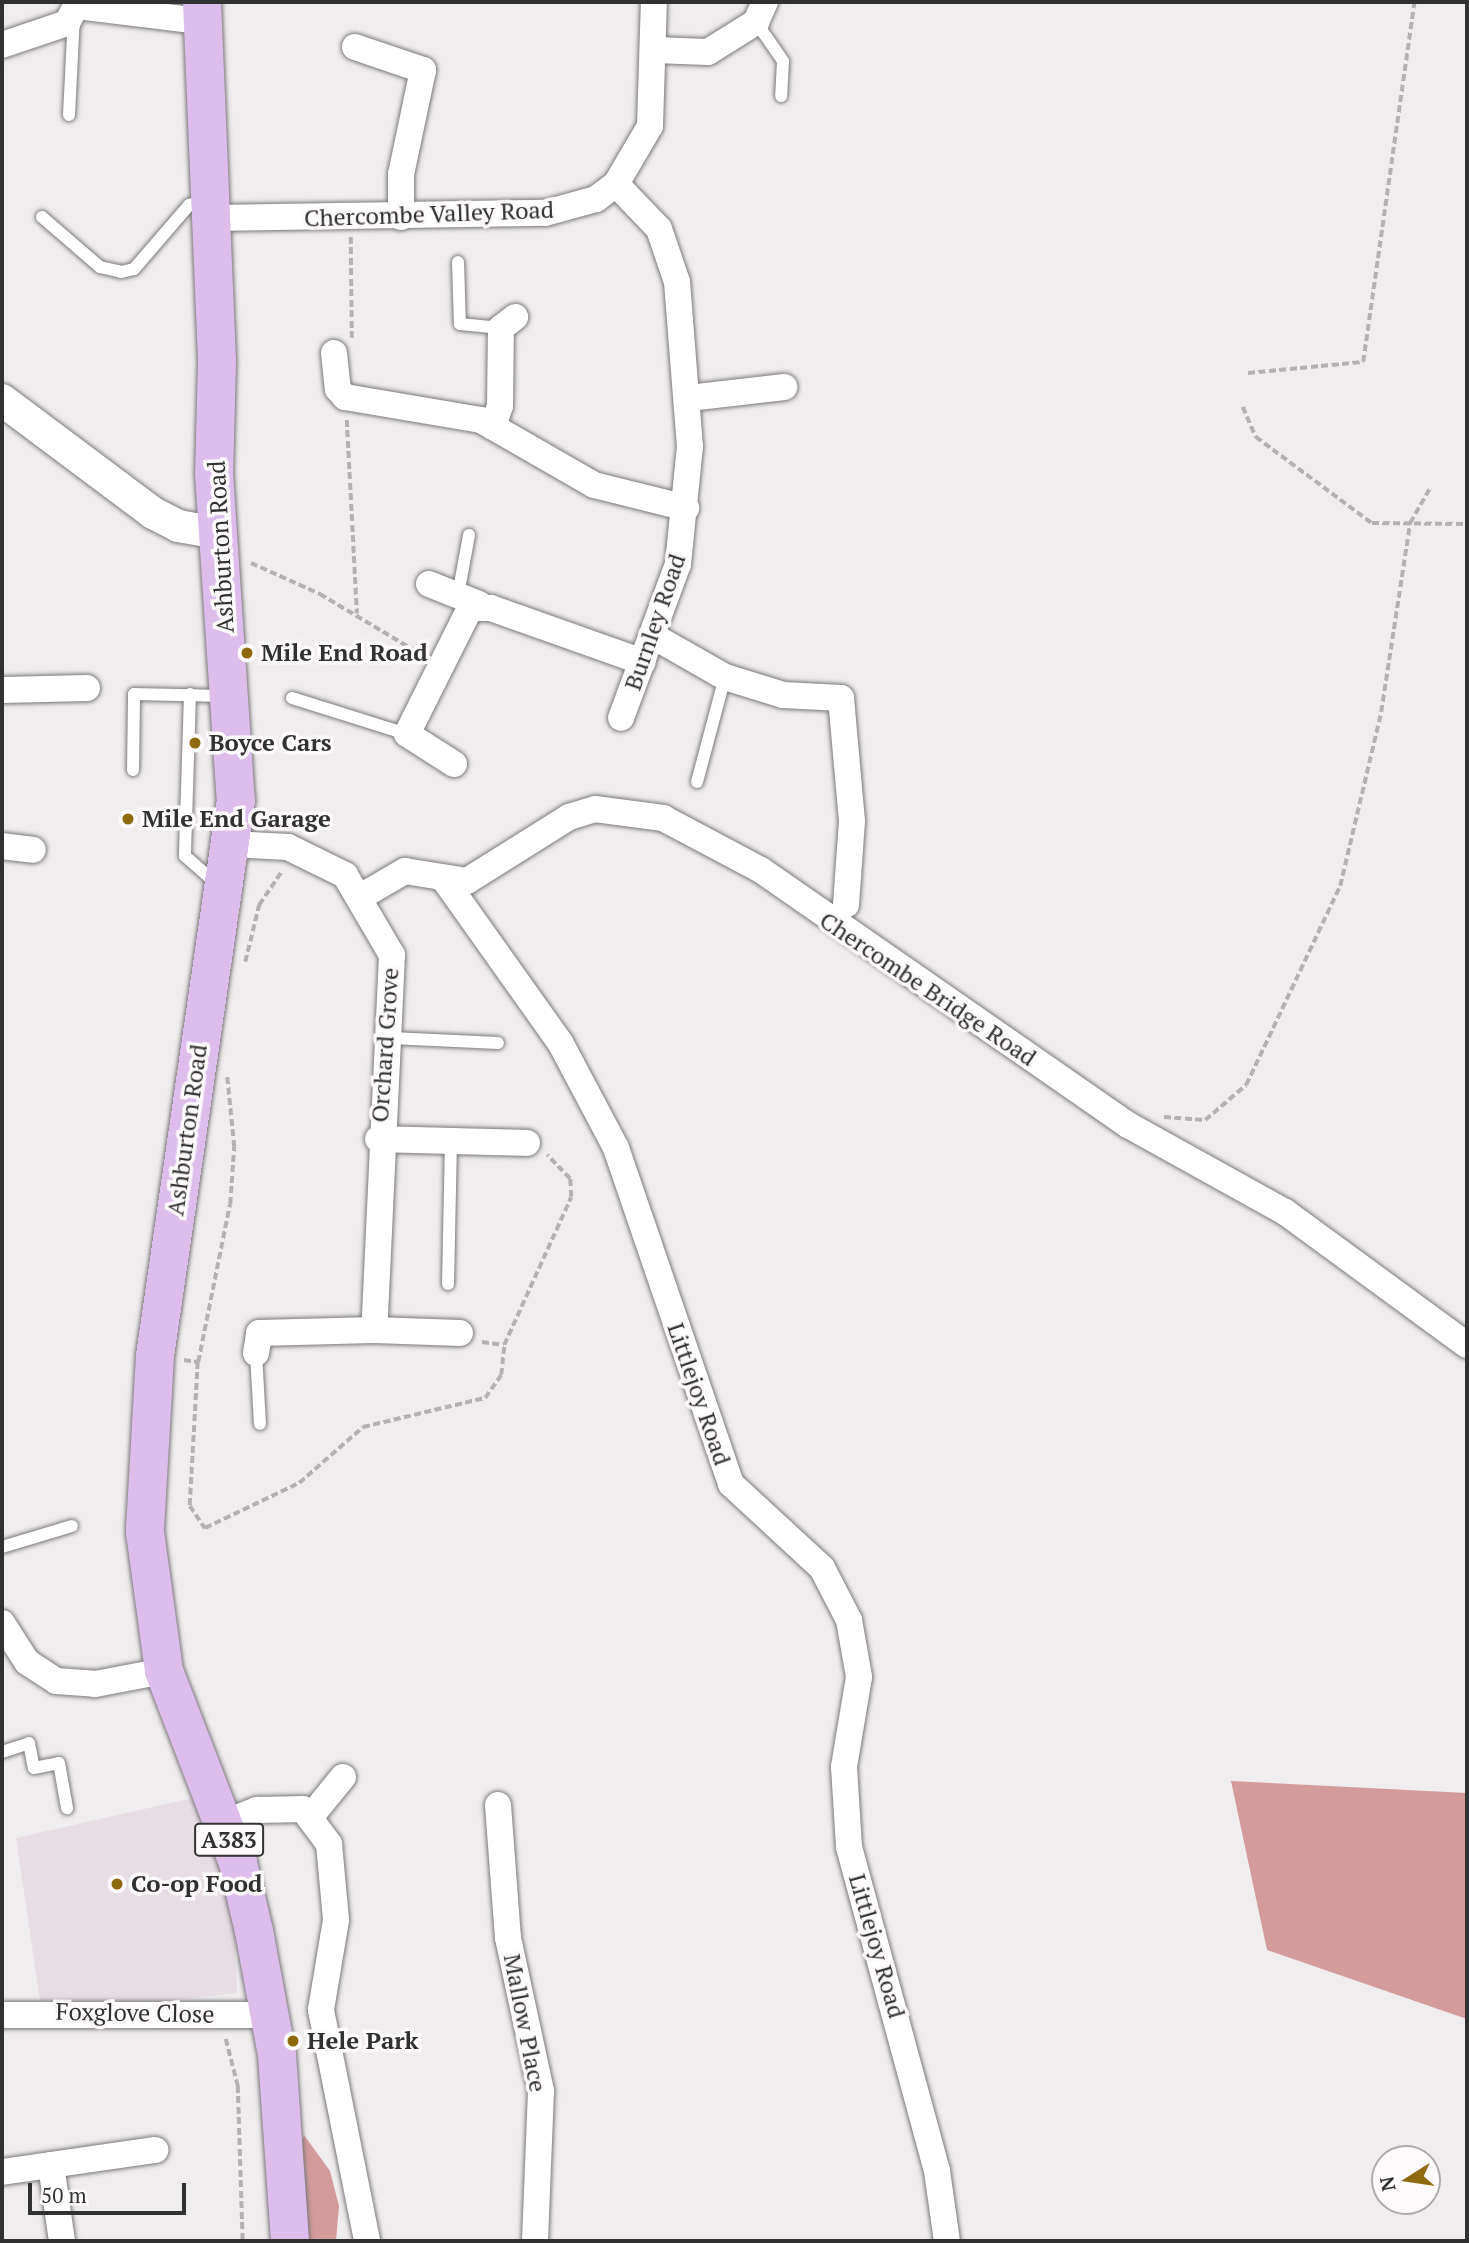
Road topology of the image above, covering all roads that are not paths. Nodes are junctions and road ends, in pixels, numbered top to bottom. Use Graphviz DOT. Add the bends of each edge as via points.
graph roads {
  1 [pos="654,2"];
  2 [pos="76,8"];
  3 [pos="201,11"];
  4 [pos="761,12"];
  5 [pos="2,45"];
  6 [pos="355,47"];
  7 [pos="654,50"];
  8 [pos="781,96"];
  9 [pos="69,115"];
  10 [pos="616,184"];
  11 [pos="211,209"];
  12 [pos="42,217"];
  13 [pos="401,217"];
  14 [pos="458,262"];
  15 [pos="508,323"];
  16 [pos="335,360"];
  17 [pos="784,387"];
  18 [pos="689,398"];
  19 [pos="2,400"];
  20 [pos="493,427"];
  21 [pos="686,508"];
  22 [pos="469,536"];
  23 [pos="229,547"];
  24 [pos="429,584"];
  25 [pos="469,600"];
  26 [pos="653,636"];
  27 [pos="643,662"];
  28 [pos="725,677"];
  29 [pos="87,688"];
  30 [pos="2,690"];
  31 [pos="190,694"];
  32 [pos="231,696"];
  33 [pos="292,698"];
  34 [pos="621,718"];
  35 [pos="407,734"];
  36 [pos="454,764"];
  37 [pos="133,770"];
  38 [pos="696,782"];
  39 [pos="231,844"];
  40 [pos="2,846"];
  41 [pos="33,850"];
  42 [pos="446,882"];
  43 [pos="225,892"];
  44 [pos="362,896"];
  45 [pos="846,905"];
  46 [pos="391,1038"];
  47 [pos="498,1043"];
  48 [pos="378,1139"];
  49 [pos="451,1141"];
  50 [pos="527,1143"];
  51 [pos="448,1284"];
  52 [pos="374,1330"];
  53 [pos="460,1333"];
  54 [pos="1467,1345"];
  55 [pos="256,1353"];
  56 [pos="260,1424"];
  57 [pos="72,1526"];
  58 [pos="2,1547"];
  59 [pos="2,1623"];
  60 [pos="164,1671"];
  61 [pos="2,1752"];
  62 [pos="343,1777"];
  63 [pos="498,1805"];
  64 [pos="67,1808"];
  65 [pos="312,1815"];
  66 [pos="222,1824"];
  67 [pos="2,2015"];
  68 [pos="269,2015"];
  69 [pos="155,2150"];
  70 [pos="51,2165"];
  71 [pos="2,2172"];
  72 [pos="62,2241"];
  73 [pos="289,2241"];
  74 [pos="367,2241"];
  75 [pos="535,2241"];
  76 [pos="947,2241"];
  1 -- 7 [label="street, Chercombe Valley Road"];
  2 -- 3 [label="street"];
  2 -- 5 [label="street"];
  2 -- 9 [label="lane"];
  3 -- 11 [label="main road, Ashburton Road / A383"];
  4 -- 7 [label="street" via="708,52"];
  4 -- 8 [label="lane" via="783,61"];
  6 -- 13 [label="street" via="424,70 401,174"];
  7 -- 10 [label="street, Chercombe Valley Road" via="650,126"];
  10 -- 13 [label="street, Chercombe Valley Road" via="596,199 545,213"];
  10 -- 18 [label="street, Burnley Road" via="659,229 669,253"];
  11 -- 12 [label="lane" via="189,205 134,269 121,272 100,267"];
  11 -- 13 [label="street, Chercombe Valley Road"];
  11 -- 23 [label="main road, Ashburton Road / A383"];
  14 -- 15 [label="lane" via="460,324"];
  15 -- 20 [label="street" via="500,405"];
  16 -- 20 [label="street" via="345,397"];
  17 -- 18 [label="street"];
  18 -- 21 [label="street, Burnley Road"];
  19 -- 23 [label="street" via="153,513"];
  20 -- 21 [label="street" via="594,485"];
  21 -- 26 [label="street, Burnley Road" via="678,564"];
  22 -- 25 [label="lane"];
  23 -- 32 [label="main road, Ashburton Road / A383"];
  24 -- 25 [label="street"];
  25 -- 27 [label="street"];
  25 -- 35 [label="street"];
  26 -- 27 [label="street, Burnley Road"];
  26 -- 28 [label="street"];
  27 -- 34 [label="street, Burnley Road"];
  28 -- 38 [label="lane"];
  28 -- 45 [label="street" via="783,695 841,698 852,821"];
  29 -- 30 [label="street"];
  31 -- 32 [label="lane"];
  31 -- 37 [label="lane" via="134,694"];
  31 -- 43 [label="lane" via="186,856"];
  32 -- 39 [label="main road, Ashburton Road / A383" via="236,770"];
  33 -- 35 [label="lane"];
  35 -- 36 [label="street"];
  39 -- 43 [label="main road, Ashburton Road / A383"];
  39 -- 44 [label="street, Orchard Grove" via="288,847 322,860"];
  40 -- 41 [label="street"];
  42 -- 44 [label="street, Chercombe Bridge Road" via="405,871"];
  42 -- 54 [label="street, Chercombe Bridge Road" via="467,881 569,817 616,809 663,818 761,870 1128,1125 1285,1212"];
  42 -- 76 [label="street, Littlejoy Road" via="456,906 561,1044 615,1148 731,1484 822,1568 849,1620 859,1677 844,1767 849,1846 937,2171"];
  43 -- 60 [label="main road, Ashburton Road / A383" via="155,1356 145,1532"];
  44 -- 46 [label="street, Orchard Grove" via="391,955"];
  46 -- 47 [label="lane"];
  46 -- 48 [label="street, Orchard Grove"];
  48 -- 49 [label="street, Orchard Grove"];
  48 -- 52 [label="street, Orchard Grove"];
  49 -- 50 [label="street, Orchard Grove"];
  49 -- 51 [label="lane"];
  52 -- 53 [label="street"];
  52 -- 55 [label="street" via="259,1333"];
  55 -- 56 [label="lane"];
  57 -- 58 [label="lane"];
  59 -- 60 [label="street" via="27,1662 56,1681 95,1684"];
  60 -- 66 [label="main road, Ashburton Road / A383"];
  61 -- 64 [label="lane" via="29,1743 34,1768 58,1763"];
  62 -- 65 [label="street"];
  63 -- 75 [label="street, Mallow Place" via="509,1938 541,2091"];
  65 -- 66 [label="street" via="282,1807"];
  65 -- 74 [label="street" via="329,1844 337,1887 321,2010"];
  66 -- 68 [label="main road, Ashburton Road / A383" via="238,1863"];
  67 -- 68 [label="street, Foxglove Close"];
  68 -- 73 [label="main road, Ashburton Road / A383"];
  69 -- 70 [label="street"];
  70 -- 71 [label="street"];
  70 -- 72 [label="street"];
}
